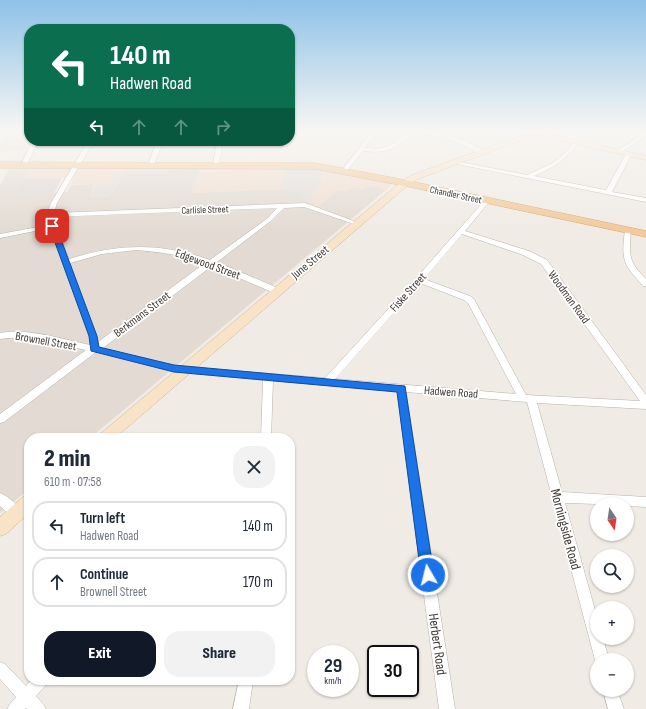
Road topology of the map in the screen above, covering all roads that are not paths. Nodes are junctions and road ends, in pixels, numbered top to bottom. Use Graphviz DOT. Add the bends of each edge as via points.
graph roads {
  1 [pos="350,163"];
  2 [pos="455,163"];
  3 [pos="557,163"];
  4 [pos="624,163"];
  5 [pos="0,165"];
  6 [pos="24,165"];
  7 [pos="77,165"];
  8 [pos="151,165"];
  9 [pos="216,166"];
  10 [pos="344,171"];
  11 [pos="527,177"];
  12 [pos="404,183"];
  13 [pos="608,193"];
  14 [pos="646,200"];
  15 [pos="487,201"];
  16 [pos="282,206"];
  17 [pos="51,215"];
  18 [pos="356,223"];
  19 [pos="52,226"];
  20 [pos="628,230"];
  21 [pos="462,232"];
  22 [pos="646,234"];
  23 [pos="0,236"];
  24 [pos="66,262"];
  25 [pos="211,262"];
  26 [pos="420,280"];
  27 [pos="646,284"];
  28 [pos="277,291"];
  29 [pos="0,336"];
  30 [pos="95,349"];
  31 [pos="186,369"];
  32 [pos="268,376"];
  33 [pos="327,382"];
  34 [pos="401,389"];
  35 [pos="527,398"];
  36 [pos="646,402"];
  37 [pos="646,405"];
  38 [pos="0,420"];
  39 [pos="111,433"];
  40 [pos="266,433"];
  41 [pos="557,497"];
  42 [pos="0,498"];
  43 [pos="646,502"];
  44 [pos="23,507"];
  45 [pos="0,528"];
  46 [pos="600,653"];
  47 [pos="0,669"];
  48 [pos="37,685"];
  49 [pos="245,685"];
  50 [pos="26,697"];
  51 [pos="612,697"];
  52 [pos="15,709"];
  53 [pos="38,709"];
  54 [pos="241,709"];
  55 [pos="447,709"];
  56 [pos="616,709"];
  1 -- 10 [label="street"];
  2 -- 11 [label="street"];
  2 -- 12 [label="street, June Street"];
  3 -- 11 [label="street"];
  4 -- 13 [label="street"];
  5 -- 6 [label="main road, Chandler Street"];
  6 -- 7 [label="main road, Chandler Street"];
  7 -- 8 [label="main road, Chandler Street"];
  7 -- 17 [label="street" via="54,203"];
  8 -- 9 [label="main road, Chandler Street"];
  9 -- 10 [label="main road, Chandler Street" via="315,166"];
  10 -- 12 [label="main road, Chandler Street"];
  11 -- 13 [label="street"];
  12 -- 15 [label="main road, Chandler Street"];
  12 -- 18 [label="street, June Street"];
  13 -- 14 [label="street"];
  15 -- 20 [label="main road, Chandler Street"];
  15 -- 21 [label="street, Fiske Street"];
  16 -- 17 [label="street, Carlisle Street"];
  16 -- 18 [label="street, Carlisle Street" via="304,205"];
  16 -- 25 [label="street, Berkmans Street" via="270,219"];
  17 -- 19 [label="street"];
  18 -- 28 [label="street, June Street"];
  19 -- 23 [label="street"];
  19 -- 24 [label="street"];
  20 -- 22 [label="main road, Chandler Street"];
  20 -- 27 [label="street" via="626,260"];
  21 -- 26 [label="street, Fiske Street"];
  21 -- 36 [label="street, Woodman Road" via="526,253 544,262"];
  24 -- 25 [label="street, Edgewood Street" via="113,250 142,248 173,251"];
  24 -- 30 [label="street" via="93,336"];
  25 -- 28 [label="street, Edgewood Street"];
  25 -- 30 [label="street, Berkmans Street"];
  26 -- 33 [label="street, Fiske Street"];
  26 -- 35 [label="street, Morningside Road" via="471,301"];
  28 -- 31 [label="street, June Street"];
  29 -- 30 [label="street, Brownell Street" via="24,335"];
  30 -- 31 [label="street, Brownell Street" via="174,369"];
  30 -- 38 [label="street, Berkmans Street"];
  31 -- 32 [label="street, Hadwen Road"];
  31 -- 39 [label="street, June Street"];
  32 -- 33 [label="street, Hadwen Road"];
  32 -- 40 [label="street"];
  33 -- 34 [label="street, Hadwen Road"];
  34 -- 35 [label="street, Hadwen Road"];
  34 -- 55 [label="street, Herbert Road"];
  35 -- 37 [label="street, Hadwen Road"];
  35 -- 41 [label="street, Morningside Road"];
  41 -- 43 [label="street"];
  41 -- 46 [label="street, Morningside Road"];
  42 -- 44 [label="street"];
  44 -- 45 [label="street"];
  47 -- 50 [label="street"];
  48 -- 50 [label="street"];
  49 -- 54 [label="street"];
  50 -- 52 [label="street"];
  50 -- 53 [label="street"];
  51 -- 56 [label="street"];
}
